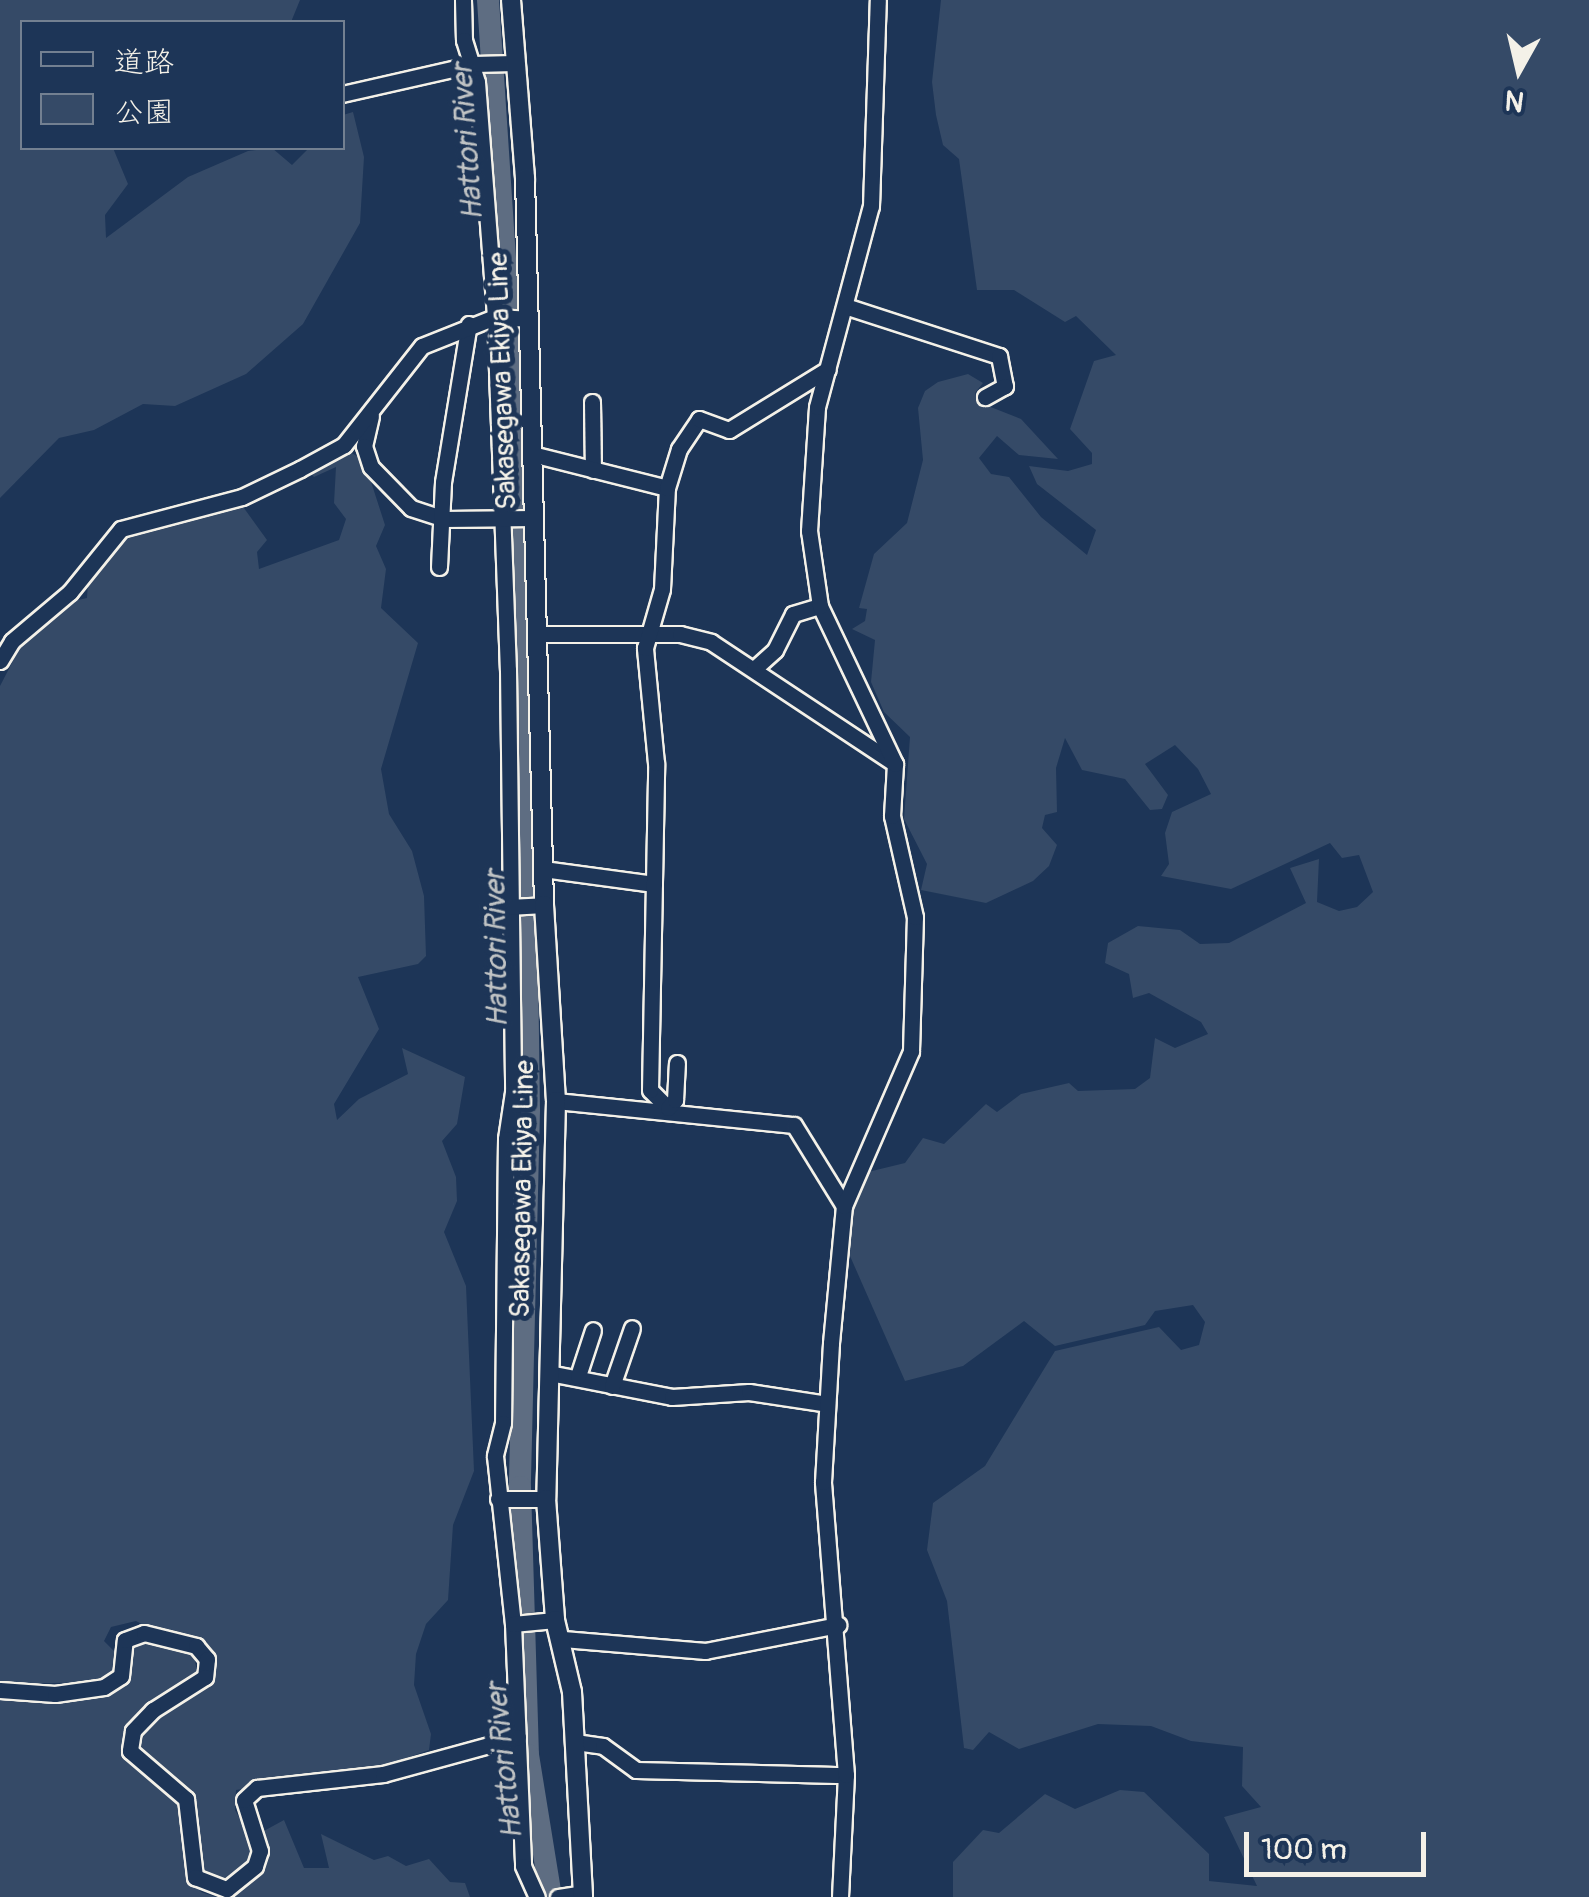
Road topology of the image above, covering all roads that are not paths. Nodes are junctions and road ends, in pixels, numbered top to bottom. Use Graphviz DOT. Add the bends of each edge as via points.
graph roads {
  1 [pos="463,0"];
  2 [pos="511,0"];
  3 [pos="878,0"];
  4 [pos="510,63"];
  5 [pos="478,64"];
  6 [pos="345,93"];
  7 [pos="848,307"];
  8 [pos="498,318"];
  9 [pos="525,319"];
  10 [pos="469,324"];
  11 [pos="828,368"];
  12 [pos="383,391"];
  13 [pos="984,396"];
  14 [pos="592,402"];
  15 [pos="532,454"];
  16 [pos="593,470"];
  17 [pos="666,488"];
  18 [pos="503,516"];
  19 [pos="531,518"];
  20 [pos="444,519"];
  21 [pos="439,567"];
  22 [pos="820,606"];
  23 [pos="537,634"];
  24 [pos="646,634"];
  25 [pos="0,661"];
  26 [pos="754,669"];
  27 [pos="895,764"];
  28 [pos="543,869"];
  29 [pos="654,884"];
  30 [pos="540,905"];
  31 [pos="508,907"];
  32 [pos="677,1063"];
  33 [pos="556,1100"];
  34 [pos="668,1108"];
  35 [pos="844,1206"];
  36 [pos="632,1328"];
  37 [pos="594,1330"];
  38 [pos="549,1373"];
  39 [pos="578,1376"];
  40 [pos="612,1386"];
  41 [pos="827,1404"];
  42 [pos="502,1499"];
  43 [pos="542,1499"];
  44 [pos="548,1621"];
  45 [pos="514,1624"];
  46 [pos="838,1625"];
  47 [pos="563,1639"];
  48 [pos="0,1690"];
  49 [pos="518,1737"];
  50 [pos="575,1742"];
  51 [pos="846,1775"];
  52 [pos="574,1895"];
  53 [pos="537,1897"];
  54 [pos="840,1897"];
  1 -- 5 [label="street" via="464,40"];
  2 -- 4 [label="main road, Sakasegawa Ekiya Line"];
  3 -- 7 [label="street" via="871,206"];
  4 -- 5 [label="street"];
  4 -- 9 [label="main road, Sakasegawa Ekiya Line"];
  5 -- 6 [label="street"];
  5 -- 8 [label="street"];
  7 -- 11 [label="street"];
  7 -- 13 [label="street" via="998,356 1004,386"];
  8 -- 9 [label="street"];
  8 -- 10 [label="street"];
  8 -- 18 [label="street"];
  9 -- 15 [label="main road, Sakasegawa Ekiya Line"];
  10 -- 12 [label="street" via="422,346"];
  10 -- 20 [label="street" via="443,482"];
  11 -- 17 [label="street" via="730,430 699,419 678,449"];
  11 -- 22 [label="street" via="818,407 809,531"];
  12 -- 20 [label="street" via="365,427 371,467 410,508"];
  12 -- 25 [label="street" via="344,445 242,496 121,529"];
  14 -- 16 [label="street"];
  15 -- 16 [label="street"];
  15 -- 19 [label="main road, Sakasegawa Ekiya Line"];
  16 -- 17 [label="street"];
  17 -- 24 [label="street" via="662,590"];
  18 -- 19 [label="street"];
  18 -- 20 [label="street"];
  18 -- 31 [label="street"];
  19 -- 23 [label="main road, Sakasegawa Ekiya Line"];
  20 -- 21 [label="street"];
  22 -- 26 [label="street" via="793,614 775,650"];
  22 -- 27 [label="street"];
  23 -- 24 [label="street"];
  23 -- 28 [label="main road, Sakasegawa Ekiya Line"];
  24 -- 26 [label="street" via="711,642"];
  24 -- 29 [label="street" via="656,762"];
  26 -- 27 [label="street"];
  27 -- 35 [label="street" via="892,816 915,917 915,1015 902,1084"];
  28 -- 29 [label="street"];
  28 -- 30 [label="main road, Sakasegawa Ekiya Line"];
  29 -- 34 [label="street" via="650,1090"];
  30 -- 31 [label="street"];
  30 -- 33 [label="main road, Sakasegawa Ekiya Line"];
  31 -- 42 [label="street" via="513,1092 506,1139"];
  32 -- 34 [label="street"];
  33 -- 34 [label="street"];
  33 -- 38 [label="main road, Sakasegawa Ekiya Line"];
  34 -- 35 [label="street" via="794,1125"];
  35 -- 41 [label="street"];
  36 -- 40 [label="street"];
  37 -- 39 [label="street"];
  38 -- 39 [label="street"];
  38 -- 43 [label="main road, Sakasegawa Ekiya Line"];
  39 -- 40 [label="street"];
  40 -- 41 [label="street" via="672,1397 749,1392"];
  41 -- 46 [label="street" via="823,1482"];
  42 -- 43 [label="street"];
  42 -- 45 [label="street"];
  43 -- 44 [label="main road, Sakasegawa Ekiya Line"];
  44 -- 45 [label="street"];
  44 -- 47 [label="main road, Sakasegawa Ekiya Line"];
  45 -- 49 [label="street"];
  46 -- 47 [label="street" via="704,1651"];
  46 -- 51 [label="street"];
  47 -- 50 [label="main road, Sakasegawa Ekiya Line"];
  48 -- 49 [label="street" via="55,1694 104,1687 121,1676 125,1640 144,1634 196,1646 207,1659 206,1677 153,1710 133,1731 130,1752 186,1799 195,1877 227,1889 255,1866 260,1851 244,1800 257,1788 382,1774"];
  49 -- 53 [label="street" via="523,1866"];
  50 -- 51 [label="street" via="603,1746 636,1770"];
  50 -- 52 [label="main road, Sakasegawa Ekiya Line"];
  51 -- 54 [label="street"];
}
